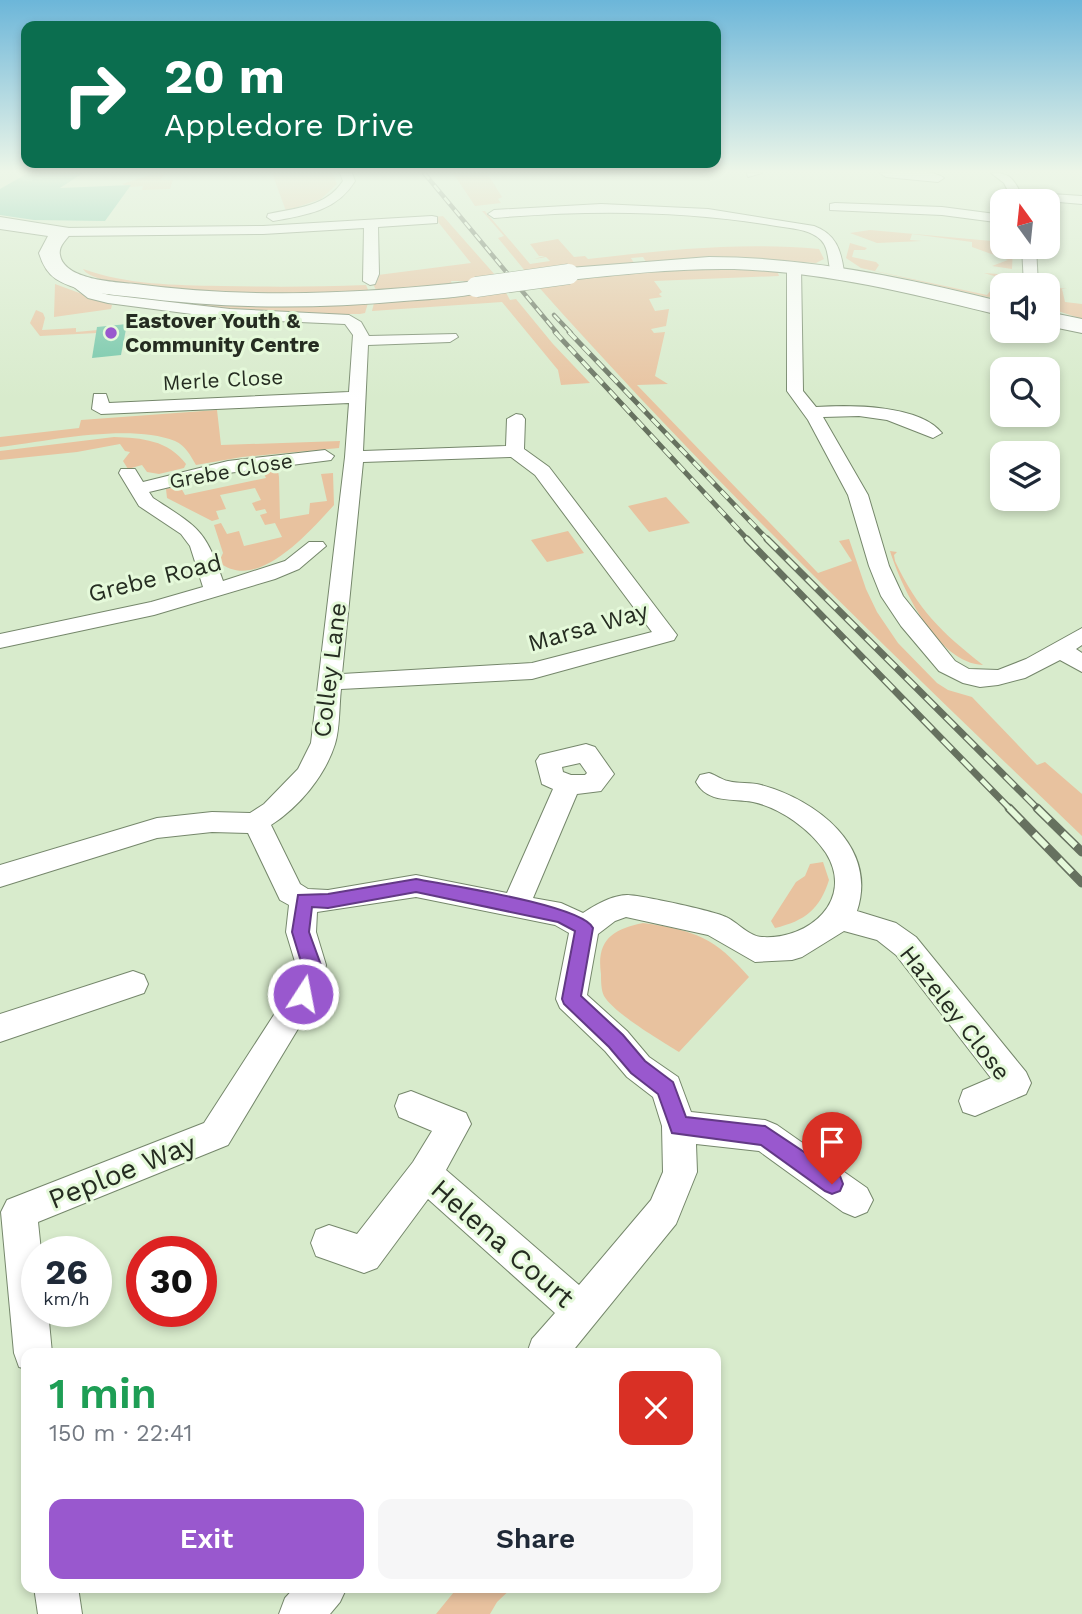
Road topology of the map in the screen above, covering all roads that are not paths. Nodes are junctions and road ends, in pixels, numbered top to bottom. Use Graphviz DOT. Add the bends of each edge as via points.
graph roads {
  1 [pos="50,248"];
  2 [pos="371,248"];
  3 [pos="831,248"];
  4 [pos="794,267"];
  5 [pos="837,272"];
  6 [pos="70,277"];
  7 [pos="370,281"];
  8 [pos="990,306"];
  9 [pos="1060,321"];
  10 [pos="1082,326"];
  11 [pos="361,341"];
  12 [pos="451,358"];
  13 [pos="358,397"];
  14 [pos="100,398"];
  15 [pos="811,412"];
  16 [pos="516,419"];
  17 [pos="927,425"];
  18 [pos="515,451"];
  19 [pos="325,456"];
  20 [pos="354,457"];
  21 [pos="316,546"];
  22 [pos="215,590"];
  23 [pos="1082,635"];
  24 [pos="0,641"];
  25 [pos="1061,650"];
  26 [pos="1082,664"];
  27 [pos="331,682"];
  28 [pos="709,782"];
  29 [pos="568,785"];
  30 [pos="257,822"];
  31 [pos="0,876"];
  32 [pos="304,900"];
  33 [pos="516,904"];
  34 [pos="840,918"];
  35 [pos="585,928"];
  36 [pos="133,984"];
  37 [pos="0,1028"];
  38 [pos="975,1101"];
  39 [pos="411,1107"];
  40 [pos="679,1126"];
  41 [pos="425,1174"];
  42 [pos="855,1200"];
  43 [pos="9,1208"];
  44 [pos="329,1243"];
  45 [pos="581,1311"];
  46 [pos="32,1348"];
  47 [pos="550,1348"];
  48 [pos="57,1593"];
  49 [pos="320,1593"];
  50 [pos="60,1614"];
  51 [pos="301,1614"];
  1 -- 6 [label="main road" via="60,272"];
  2 -- 7 [label="street"];
  3 -- 5 [label="street"];
  4 -- 5 [label="main road"];
  4 -- 6 [label="main road, bridge" via="703,264 569,274 372,298 262,300 140,292"];
  4 -- 15 [label="street" via="795,391"];
  5 -- 8 [label="main road" via="901,282"];
  6 -- 11 [label="street" via="93,295 126,302 230,314 349,320 356,325"];
  9 -- 10 [label="main road"];
  11 -- 12 [label="street" via="449,331"];
  11 -- 13 [label="street"];
  13 -- 14 [label="street, Merle Close" via="101,410"];
  13 -- 20 [label="street, Colley Lane"];
  15 -- 17 [label="street" via="861,409"];
  15 -- 25 [label="street" via="858,495 892,596 955,672 975,678 996,677"];
  16 -- 18 [label="street"];
  18 -- 20 [label="street"];
  18 -- 27 [label="street, Marsa Way" via="542,471 666,635 531,671"];
  19 -- 22 [label="street, Grebe Close" via="290,466 133,481 146,502 188,530 200,545"];
  20 -- 27 [label="street, Colley Lane"];
  21 -- 22 [label="street, Grebe Road" via="292,565"];
  22 -- 24 [label="street, Grebe Road"];
  23 -- 25 [label="street"];
  25 -- 26 [label="street"];
  27 -- 30 [label="street, Colley Lane" via="323,743 308,774"];
  28 -- 34 [label="street" via="716,789 778,800 810,816 827,833 842,856 851,885"];
  29 -- 33 [label="street"];
  30 -- 31 [label="street" via="158,828"];
  30 -- 32 [label="street" via="290,892"];
  32 -- 33 [label="street" via="328,901 416,886"];
  32 -- 43 [label="street, Peploe Way" via="301,932 312,965 303,994 216,1134"];
  33 -- 35 [label="street" via="561,915"];
  34 -- 35 [label="street" via="792,948 755,950 715,925 626,906"];
  34 -- 38 [label="street, Hazeley Close" via="886,931 906,946 1015,1083"];
  35 -- 40 [label="street" via="571,999 638,1067 666,1088"];
  36 -- 37 [label="street"];
  39 -- 41 [label="street, Helena Court" via="454,1124"];
  40 -- 42 [label="street" via="765,1136"];
  40 -- 45 [label="street" via="680,1172 664,1212"];
  41 -- 44 [label="street, Helena Court" via="364,1255"];
  41 -- 45 [label="street, Helena Court"];
  43 -- 46 [label="street, Peploe Way"];
  45 -- 47 [label="street"];
  48 -- 50 [label="street"];
  49 -- 51 [label="street"];
}
